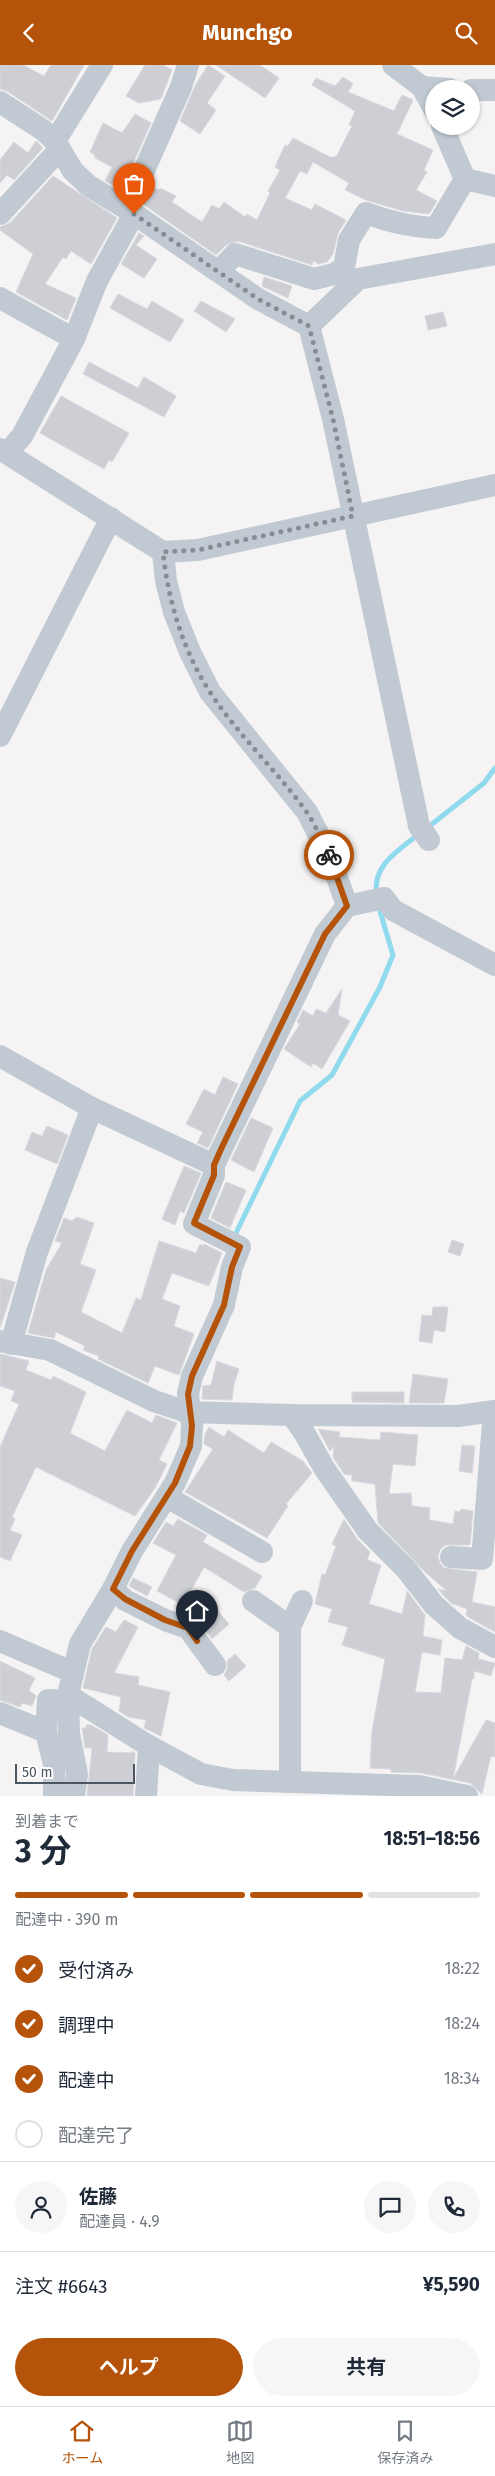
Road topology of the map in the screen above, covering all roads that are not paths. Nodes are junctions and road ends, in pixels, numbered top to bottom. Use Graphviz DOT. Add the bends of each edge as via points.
graph roads {
  1 [pos="102,65"];
  2 [pos="188,65"];
  3 [pos="393,65"];
  4 [pos="422,87"];
  5 [pos="425,87"];
  6 [pos="480,90"];
  7 [pos="495,90"];
  8 [pos="425,92"];
  9 [pos="0,101"];
  10 [pos="446,135"];
  11 [pos="58,145"];
  12 [pos="465,179"];
  13 [pos="495,186"];
  14 [pos="131,211"];
  15 [pos="0,215"];
  16 [pos="495,254"];
  17 [pos="219,271"];
  18 [pos="0,297"];
  19 [pos="309,326"];
  20 [pos="74,339"];
  21 [pos="4,450"];
  22 [pos="495,485"];
  23 [pos="353,516"];
  24 [pos="111,518"];
  25 [pos="163,552"];
  26 [pos="0,736"];
  27 [pos="424,833"];
  28 [pos="366,902"];
  29 [pos="495,965"];
  30 [pos="0,1056"];
  31 [pos="92,1108"];
  32 [pos="214,1165"];
  33 [pos="5,1342"];
  34 [pos="494,1411"];
  35 [pos="191,1412"];
  36 [pos="292,1415"];
  37 [pos="166,1497"];
  38 [pos="262,1552"];
  39 [pos="452,1557"];
  40 [pos="113,1589"];
  41 [pos="253,1601"];
  42 [pos="302,1601"];
  43 [pos="290,1627"];
  44 [pos="0,1641"];
  45 [pos="495,1647"];
  46 [pos="215,1665"];
  47 [pos="64,1669"];
  48 [pos="68,1698"];
  49 [pos="0,1713"];
  50 [pos="46,1732"];
  51 [pos="149,1745"];
  52 [pos="290,1782"];
  53 [pos="54,1796"];
  54 [pos="74,1796"];
  55 [pos="146,1796"];
  56 [pos="467,1796"];
  1 -- 11 [label="street"];
  2 -- 14 [label="street"];
  3 -- 4 [label="street"];
  4 -- 5 [label="street"];
  4 -- 8 [label="street"];
  6 -- 7 [label="street"];
  9 -- 11 [label="street" via="43,130"];
  10 -- 12 [label="street"];
  11 -- 14 [label="street" via="80,179"];
  11 -- 15 [label="street"];
  12 -- 13 [label="street"];
  12 -- 17 [label="street" via="436,228 390,222 366,213 349,240 344,268 334,274 314,279 235,253"];
  14 -- 17 [label="street"];
  14 -- 20 [label="street" via="97,281"];
  16 -- 19 [label="street" via="358,279"];
  17 -- 19 [label="street" via="258,299"];
  18 -- 20 [label="street"];
  19 -- 23 [label="street"];
  20 -- 21 [label="street" via="22,436"];
  21 -- 24 [label="street"];
  22 -- 23 [label="street"];
  23 -- 25 [label="street" via="198,550"];
  23 -- 27 [label="street"];
  24 -- 25 [label="street"];
  24 -- 26 [label="street"];
  25 -- 28 [label="street" via="174,612 210,692 307,813 330,857"];
  28 -- 29 [label="street" via="393,910"];
  28 -- 32 [label="street" via="325,934"];
  30 -- 31 [label="street"];
  31 -- 32 [label="street"];
  31 -- 33 [label="street"];
  32 -- 35 [label="street" via="214,1175 194,1223 240,1247 224,1305 192,1376 188,1394"];
  33 -- 35 [label="street" via="50,1350 154,1401"];
  34 -- 36 [label="street" via="458,1416"];
  34 -- 39 [label="street" via="482,1559"];
  35 -- 36 [label="street"];
  35 -- 37 [label="street" via="190,1446"];
  36 -- 45 [label="street" via="368,1531 406,1569 434,1605 460,1628"];
  37 -- 38 [label="street" via="235,1547"];
  37 -- 40 [label="street" via="132,1551"];
  40 -- 46 [label="street" via="165,1620 188,1628"];
  40 -- 47 [label="street"];
  41 -- 43 [label="street"];
  42 -- 43 [label="street"];
  43 -- 52 [label="street"];
  44 -- 47 [label="street"];
  47 -- 48 [label="street"];
  48 -- 50 [label="street" via="48,1700"];
  48 -- 51 [label="street"];
  48 -- 54 [label="street" via="69,1735 77,1774"];
  49 -- 50 [label="street"];
  50 -- 53 [label="street" via="54,1764"];
  51 -- 52 [label="street" via="201,1774 233,1781"];
  51 -- 55 [label="street"];
  52 -- 56 [label="street" via="419,1786"];
}
